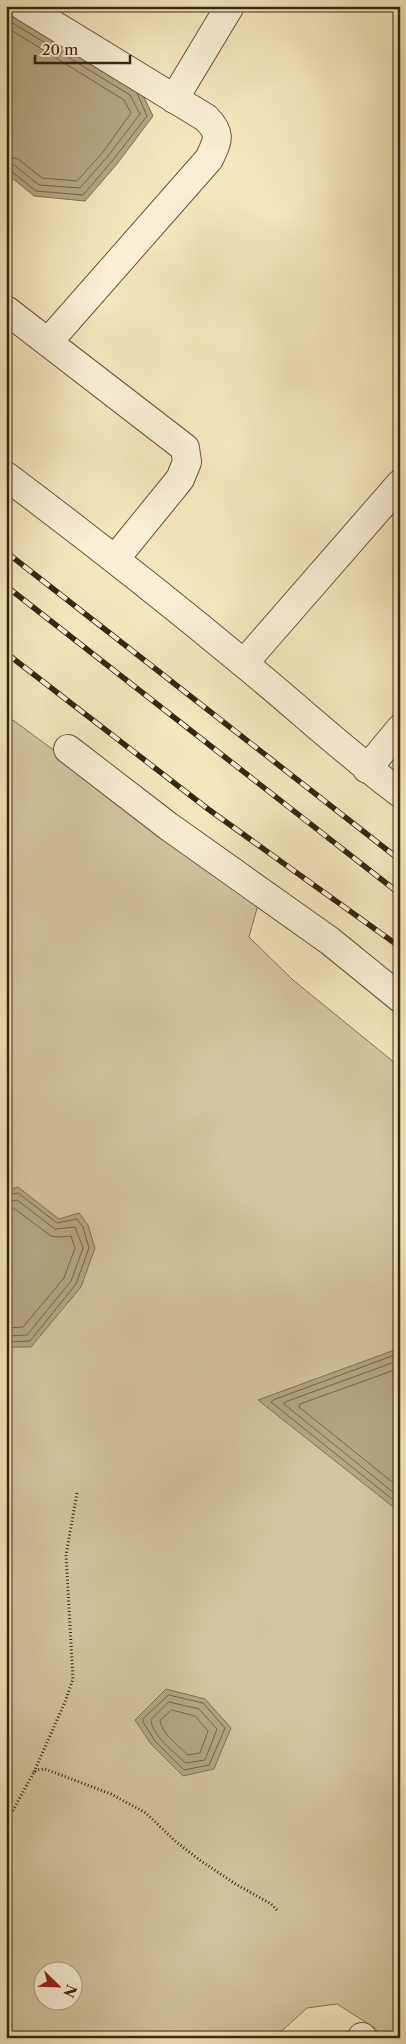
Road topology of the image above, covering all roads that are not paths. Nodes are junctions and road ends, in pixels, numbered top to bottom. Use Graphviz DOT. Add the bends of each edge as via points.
graph roads {
  1 [pos="23,6"];
  2 [pos="230,6"];
  3 [pos="174,99"];
  4 [pos="6,310"];
  5 [pos="49,341"];
  6 [pos="6,476"];
  7 [pos="400,484"];
  8 [pos="116,559"];
  9 [pos="244,663"];
  10 [pos="400,728"];
  11 [pos="68,748"];
  12 [pos="367,768"];
  13 [pos="400,793"];
  14 [pos="400,998"];
  1 -- 3 [label="street"];
  2 -- 3 [label="street"];
  3 -- 5 [label="street" via="206,118 216,128 217,142 209,159"];
  4 -- 5 [label="street"];
  5 -- 8 [label="street" via="185,448 187,462 180,478"];
  6 -- 8 [label="street"];
  7 -- 9 [label="street"];
  8 -- 9 [label="street"];
  9 -- 12 [label="street"];
  10 -- 12 [label="street"];
  11 -- 14 [label="street" via="168,826 330,941"];
  12 -- 13 [label="street"];
}
